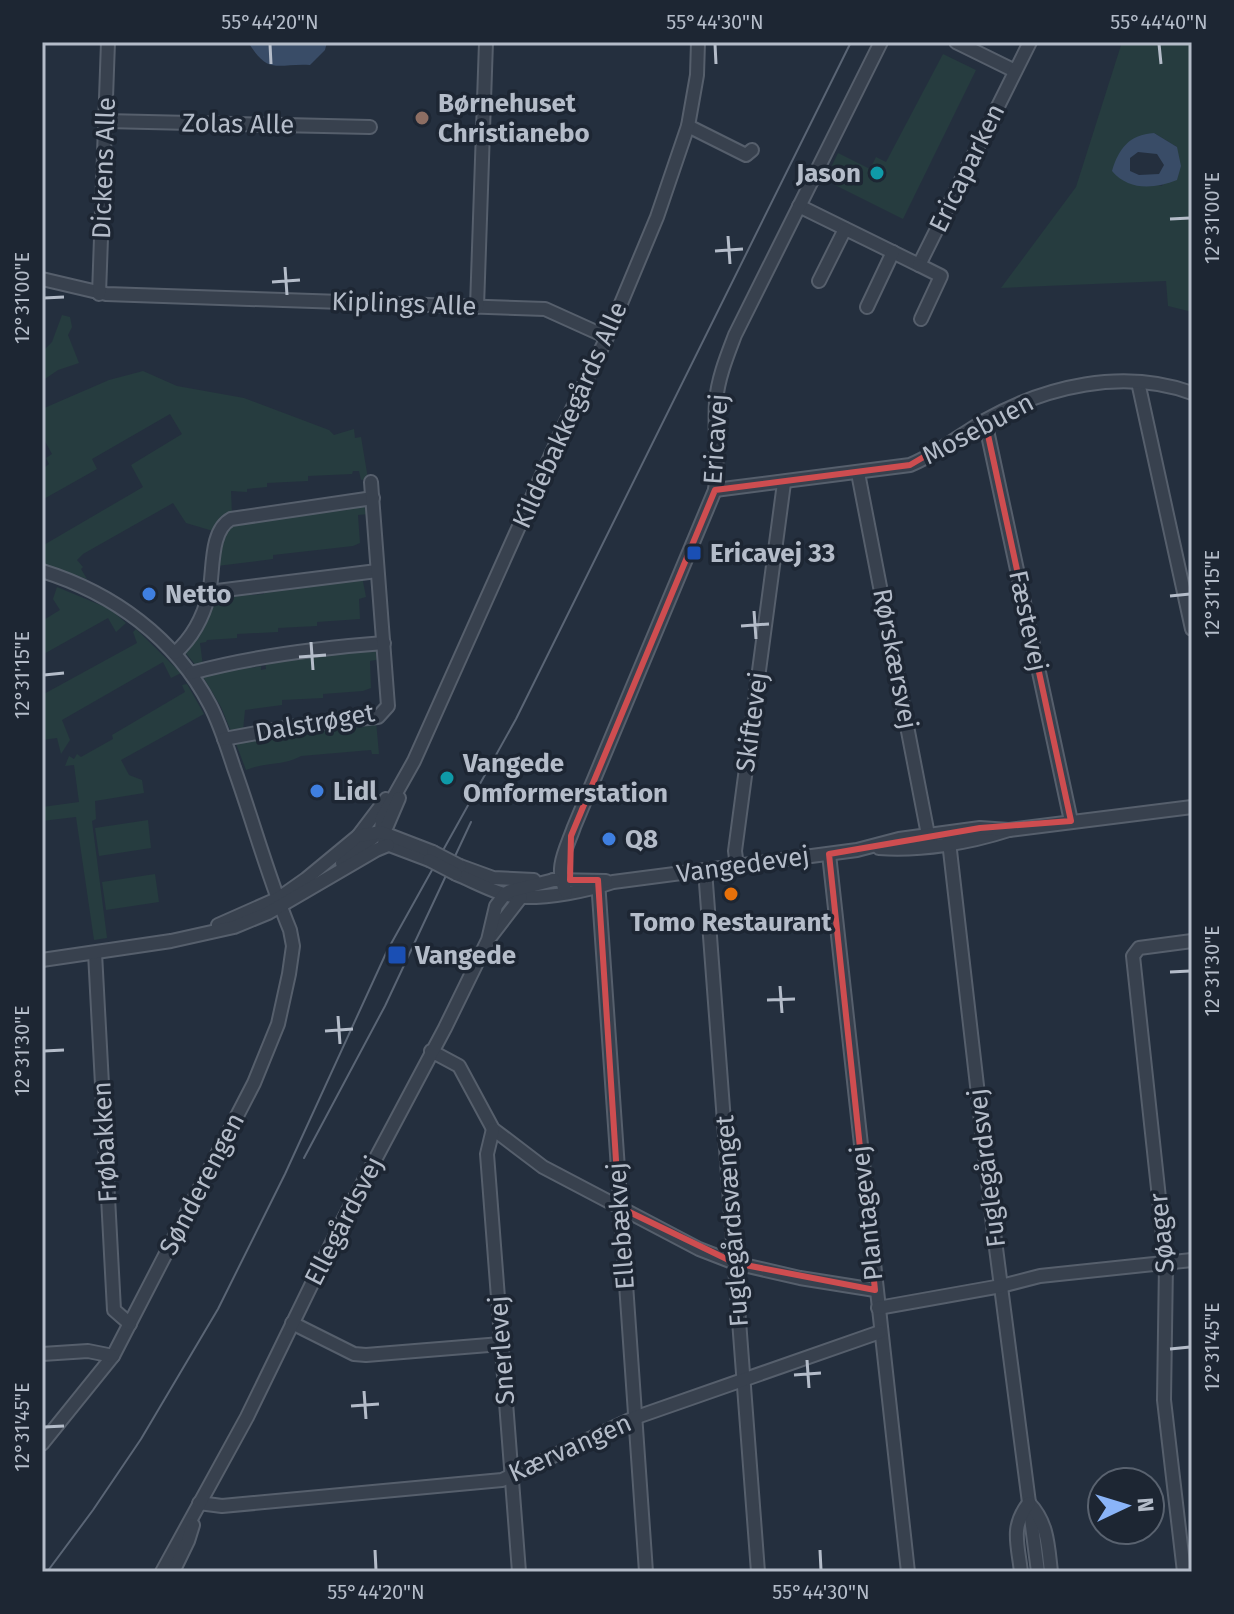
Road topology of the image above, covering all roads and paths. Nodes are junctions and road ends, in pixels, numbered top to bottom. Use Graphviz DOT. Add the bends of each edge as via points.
graph roads {
  1 [pos="108,42"];
  2 [pos="486,42"];
  3 [pos="698,42"];
  4 [pos="881,42"];
  5 [pos="956,42"];
  6 [pos="1030,42"];
  7 [pos="1015,71"];
  8 [pos="105,121"];
  9 [pos="688,126"];
  10 [pos="370,127"];
  11 [pos="752,150"];
  12 [pos="799,206"];
  13 [pos="845,229"];
  14 [pos="893,252"];
  15 [pos="919,265"];
  16 [pos="42,279"];
  17 [pos="819,281"];
  18 [pos="99,294"];
  19 [pos="477,307"];
  20 [pos="867,307"];
  21 [pos="921,319"];
  22 [pos="607,337"];
  23 [pos="1138,382"];
  24 [pos="1192,393"];
  25 [pos="985,421"];
  26 [pos="858,473"];
  27 [pos="371,482"];
  28 [pos="784,483"];
  29 [pos="715,490"];
  30 [pos="373,498"];
  31 [pos="42,571"];
  32 [pos="377,571"];
  33 [pos="209,592"];
  34 [pos="1192,629"];
  35 [pos="384,643"];
  36 [pos="175,653"];
  37 [pos="191,673"];
  38 [pos="224,739"];
  39 [pos="1189,806"];
  40 [pos="1071,821"];
  41 [pos="376,827"];
  42 [pos="949,838"];
  43 [pos="929,840"];
  44 [pos="388,845"];
  45 [pos="829,854"];
  46 [pos="431,855"];
  47 [pos="737,866"];
  48 [pos="705,870"];
  49 [pos="458,871"];
  50 [pos="493,878"];
  51 [pos="562,883"];
  52 [pos="315,884"];
  53 [pos="598,884"];
  54 [pos="505,894"];
  55 [pos="521,897"];
  56 [pos="280,902"];
  57 [pos="496,906"];
  58 [pos="488,940"];
  59 [pos="1192,941"];
  60 [pos="95,953"];
  61 [pos="42,960"];
  62 [pos="431,1051"];
  63 [pos="493,1129"];
  64 [pos="619,1207"];
  65 [pos="1192,1260"];
  66 [pos="735,1263"];
  67 [pos="1166,1263"];
  68 [pos="1001,1286"];
  69 [pos="875,1290"];
  70 [pos="878,1308"];
  71 [pos="292,1323"];
  72 [pos="130,1324"];
  73 [pos="880,1332"];
  74 [pos="501,1344"];
  75 [pos="42,1354"];
  76 [pos="113,1356"];
  77 [pos="744,1379"];
  78 [pos="634,1418"];
  79 [pos="42,1444"];
  80 [pos="511,1477"];
  81 [pos="199,1503"];
  82 [pos="1029,1503"];
  83 [pos="162,1572"];
  84 [pos="173,1572"];
  85 [pos="519,1572"];
  86 [pos="646,1572"];
  87 [pos="758,1572"];
  88 [pos="908,1572"];
  89 [pos="1021,1572"];
  90 [pos="1038,1572"];
  91 [pos="1051,1572"];
  92 [pos="1184,1572"];
  1 -- 8 [label="street, Dickens Alle"];
  2 -- 19 [label="street"];
  3 -- 9 [label="street, Kildebakkegårds Alle"];
  4 -- 12 [label="street, Ericavej"];
  5 -- 7 [label="street, Ericaparken"];
  6 -- 7 [label="street, Ericaparken"];
  7 -- 15 [label="street, Ericaparken"];
  8 -- 10 [label="street, Zolas Alle"];
  8 -- 18 [label="street, Dickens Alle"];
  9 -- 11 [label="street" via="746,155"];
  9 -- 22 [label="street, Kildebakkegårds Alle"];
  12 -- 13 [label="street, Ericaparken"];
  12 -- 29 [label="street, Ericavej" via="722,367 716,401"];
  13 -- 14 [label="street, Ericaparken"];
  13 -- 17 [label="street"];
  14 -- 15 [label="street, Ericaparken"];
  14 -- 20 [label="street"];
  15 -- 21 [label="street, Ericaparken" via="941,276"];
  16 -- 18 [label="street, Kiplings Alle"];
  18 -- 19 [label="street, Kiplings Alle"];
  19 -- 22 [label="street, Kiplings Alle" via="552,311"];
  22 -- 41 [label="street, Kildebakkegårds Alle" via="406,776"];
  23 -- 24 [label="street, Mosebuen"];
  23 -- 25 [label="street, Mosebuen" via="1064,388"];
  23 -- 34 [label="street"];
  25 -- 26 [label="street, Mosebuen" via="930,457"];
  25 -- 40 [label="street, Fæstevej"];
  26 -- 28 [label="street, Mosebuen"];
  26 -- 43 [label="street, Rørskærsvej"];
  27 -- 30 [label="street, Dalstrøget"];
  28 -- 29 [label="street, Mosebuen"];
  28 -- 47 [label="street, Skiftevej"];
  29 -- 51 [label="street, Ericavej" via="568,845"];
  30 -- 32 [label="street, Dalstrøget"];
  30 -- 33 [label="street" via="223,523"];
  31 -- 36 [label="street, Dalstrøget" via="94,590"];
  32 -- 33 [label="street"];
  32 -- 35 [label="street, Dalstrøget"];
  33 -- 36 [label="street" via="196,628"];
  35 -- 37 [label="street"];
  35 -- 38 [label="street, Dalstrøget" via="388,706 378,717"];
  36 -- 37 [label="street, Dalstrøget"];
  37 -- 38 [label="street, Dalstrøget"];
  38 -- 56 [label="street, Dalstrøget"];
  39 -- 40 [label="street, Vangedevej"];
  40 -- 42 [label="street, Vangedevej" via="982,839"];
  41 -- 44 [label="street, Vangedevej"];
  41 -- 46 [label="street, Vangedevej"];
  41 -- 52 [label="street"];
  41 -- 56 [label="street"];
  42 -- 43 [label="street, Vangedevej"];
  42 -- 68 [label="street, Fuglegårdsvej"];
  43 -- 45 [label="street, Vangedevej" via="899,839"];
  44 -- 46 [label="street, Vangedevej"];
  44 -- 52 [label="street"];
  45 -- 47 [label="street, Vangedevej"];
  45 -- 69 [label="street, Plantagevej"];
  46 -- 49 [label="street, Vangedevej, bridge"];
  47 -- 48 [label="street, Vangedevej"];
  48 -- 53 [label="street, Vangedevej"];
  48 -- 66 [label="street, Fuglegårdsvænget"];
  49 -- 50 [label="street, Vangedevej"];
  49 -- 54 [label="street, Vangedevej"];
  49 -- 57 [label="street"];
  50 -- 51 [label="street, Vangedevej"];
  50 -- 54 [label="street"];
  51 -- 53 [label="street, Vangedevej"];
  51 -- 54 [label="street"];
  51 -- 55 [label="street, Vangedevej"];
  52 -- 56 [label="street"];
  53 -- 64 [label="street, Ellebækvej"];
  54 -- 55 [label="street, Vangedevej"];
  54 -- 57 [label="street"];
  54 -- 58 [label="street"];
  55 -- 58 [label="street, Ellegårdsvej"];
  56 -- 60 [label="street" via="234,927"];
  56 -- 72 [label="street, Sønderengen" via="293,946 278,1024 254,1083"];
  57 -- 58 [label="street, Ellegårdsvej"];
  58 -- 62 [label="street, Ellegårdsvej"];
  59 -- 67 [label="street, Søager" via="1139,948 1133,956"];
  60 -- 61 [label="street"];
  60 -- 72 [label="street, Frøbakken" via="114,1310"];
  62 -- 63 [label="street" via="459,1066"];
  62 -- 71 [label="street, Ellegårdsvej"];
  63 -- 64 [label="street" via="543,1167"];
  63 -- 74 [label="street, Snerlevej" via="487,1154"];
  64 -- 66 [label="street"];
  64 -- 78 [label="street, Ellebækvej"];
  65 -- 67 [label="street"];
  66 -- 69 [label="street"];
  66 -- 77 [label="street, Fuglegårdsvænget"];
  67 -- 68 [label="street" via="1040,1276"];
  67 -- 92 [label="street, Søager" via="1164,1400"];
  68 -- 70 [label="street"];
  68 -- 82 [label="street, Fuglegårdsvej"];
  69 -- 70 [label="street, Plantagevej"];
  70 -- 73 [label="street, Plantagevej"];
  71 -- 74 [label="street" via="354,1354"];
  71 -- 81 [label="street, Ellegårdsvej"];
  72 -- 76 [label="street, Sønderengen"];
  73 -- 77 [label="street, Kærvangen"];
  73 -- 88 [label="street, Plantagevej"];
  74 -- 80 [label="street, Snerlevej"];
  75 -- 76 [label="street" via="88,1351"];
  76 -- 79 [label="street, Sønderengen"];
  77 -- 78 [label="street, Kærvangen"];
  77 -- 87 [label="street, Fuglegårdsvænget"];
  78 -- 80 [label="street, Kærvangen"];
  78 -- 86 [label="street, Ellebækvej"];
  80 -- 81 [label="street, Kærvangen" via="222,1506"];
  80 -- 85 [label="street, Snerlevej"];
  81 -- 83 [label="street, Ellegårdsvej"];
  81 -- 84 [label="street, Ellegårdsvej"];
  82 -- 89 [label="street, Fuglegårdsvej" via="1016,1530"];
  82 -- 90 [label="street, Fuglegårdsvej"];
  82 -- 91 [label="street, Fuglegårdsvej" via="1045,1527"];
}
